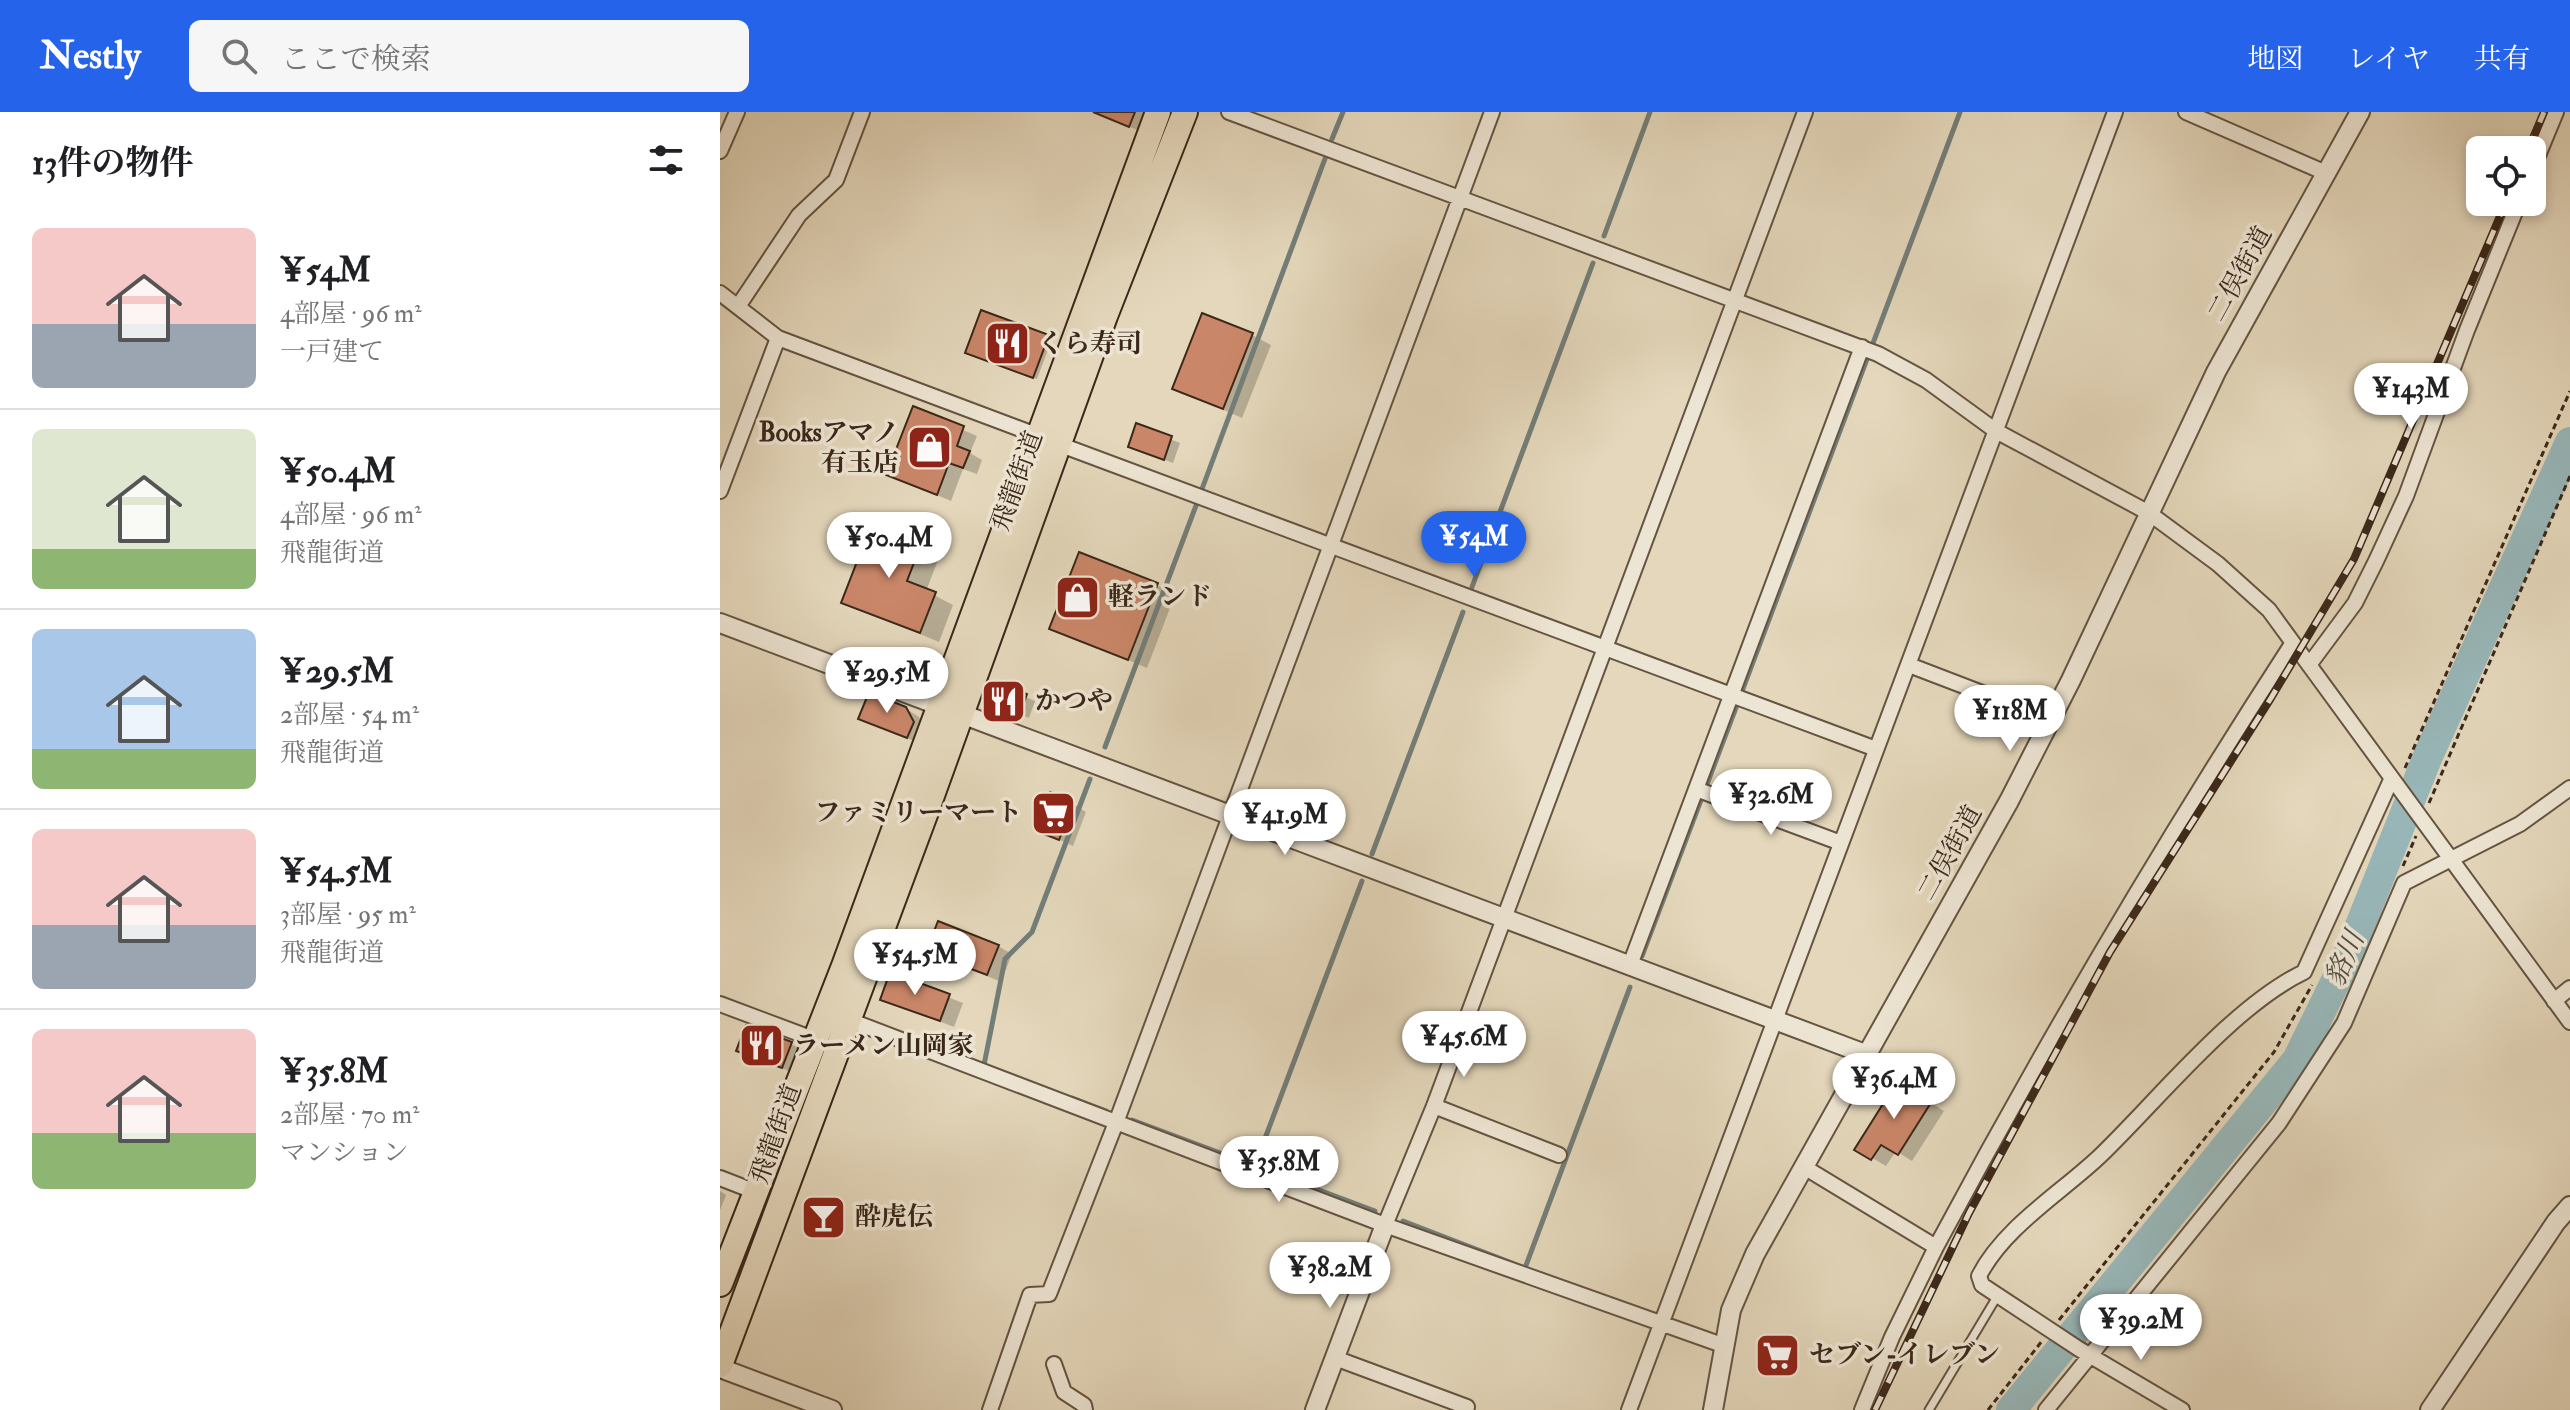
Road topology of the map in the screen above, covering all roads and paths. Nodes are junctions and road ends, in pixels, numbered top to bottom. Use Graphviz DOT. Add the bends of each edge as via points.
graph roads {
  1 [pos="737,112"];
  2 [pos="862,112"];
  3 [pos="1158,112"];
  4 [pos="1185,112"];
  5 [pos="1229,112"];
  6 [pos="1492,112"];
  7 [pos="1805,112"];
  8 [pos="2115,112"];
  9 [pos="2186,112"];
  10 [pos="2360,112"];
  11 [pos="2556,112"];
  12 [pos="2546,136"];
  13 [pos="720,151"];
  14 [pos="2326,173"];
  15 [pos="1459,198"];
  16 [pos="2513,216"];
  17 [pos="720,293"];
  18 [pos="1734,299"];
  19 [pos="739,305"];
  20 [pos="778,338"];
  21 [pos="1863,348"];
  22 [pos="1996,431"];
  23 [pos="1050,440"];
  24 [pos="2570,476"];
  25 [pos="720,491"];
  26 [pos="2149,513"];
  27 [pos="1331,545"];
  28 [pos="720,623"];
  29 [pos="2292,644"];
  30 [pos="1602,648"];
  31 [pos="1909,665"];
  32 [pos="2309,665"];
  33 [pos="1731,695"];
  34 [pos="950,710"];
  35 [pos="2050,719"];
  36 [pos="1876,749"];
  37 [pos="2391,780"];
  38 [pos="2570,788"];
  39 [pos="1696,789"];
  40 [pos="1229,813"];
  41 [pos="2421,818"];
  42 [pos="1841,843"];
  43 [pos="2451,860"];
  44 [pos="2399,875"];
  45 [pos="1502,917"];
  46 [pos="1630,965"];
  47 [pos="2570,988"];
  48 [pos="2554,1001"];
  49 [pos="720,1004"];
  50 [pos="1776,1018"];
  51 [pos="849,1020"];
  52 [pos="2570,1022"];
  53 [pos="816,1040"];
  54 [pos="1865,1054"];
  55 [pos="1434,1106"];
  56 [pos="1117,1120"];
  57 [pos="1559,1155"];
  58 [pos="1804,1167"];
  59 [pos="720,1178"];
  60 [pos="756,1192"];
  61 [pos="2570,1206"];
  62 [pos="1385,1225"];
  63 [pos="1936,1247"];
  64 [pos="720,1284"];
  65 [pos="1999,1294"];
  66 [pos="1659,1325"];
  67 [pos="2053,1332"];
  68 [pos="1725,1346"];
  69 [pos="2085,1351"];
  70 [pos="1335,1358"];
  71 [pos="1054,1364"];
  72 [pos="720,1367"];
  73 [pos="1467,1407"];
  74 [pos="832,1410"];
  75 [pos="990,1410"];
  76 [pos="1085,1410"];
  77 [pos="1315,1410"];
  78 [pos="1629,1410"];
  79 [pos="1713,1410"];
  80 [pos="1862,1410"];
  81 [pos="1929,1410"];
  82 [pos="1988,1410"];
  83 [pos="2046,1410"];
  84 [pos="2182,1410"];
  85 [pos="2430,1410"];
  1 -- 13 [label="street"];
  2 -- 19 [label="street" via="836,180 799,215"];
  3 -- 23 [label="highway, 飛龍街道"];
  4 -- 23 [label="highway, 飛龍街道"];
  5 -- 15 [label="street"];
  6 -- 15 [label="street"];
  7 -- 18 [label="street"];
  8 -- 22 [label="street"];
  9 -- 14 [label="street"];
  10 -- 14 [label="street, 二俣街道"];
  11 -- 12 [label="street"];
  14 -- 26 [label="street, 二俣街道" via="2216,372"];
  15 -- 18 [label="street"];
  15 -- 27 [label="street"];
  16 -- 32 [label="street" via="2388,535 2355,603"];
  17 -- 19 [label="street"];
  18 -- 21 [label="street"];
  18 -- 30 [label="street"];
  19 -- 20 [label="street"];
  20 -- 23 [label="street"];
  20 -- 25 [label="street"];
  21 -- 22 [label="street" via="1926,380"];
  21 -- 33 [label="street"];
  22 -- 26 [label="street"];
  22 -- 31 [label="street"];
  23 -- 27 [label="street"];
  23 -- 34 [label="highway, 飛龍街道"];
  24 -- 41 [label="path"];
  26 -- 29 [label="street" via="2249,590"];
  26 -- 35 [label="street, 二俣街道"];
  27 -- 30 [label="street"];
  27 -- 40 [label="street"];
  28 -- 34 [label="street"];
  29 -- 32 [label="street"];
  29 -- 63 [label="street" via="2082,984"];
  30 -- 33 [label="street"];
  30 -- 45 [label="street"];
  31 -- 35 [label="street"];
  31 -- 36 [label="street"];
  32 -- 37 [label="street"];
  33 -- 36 [label="street"];
  33 -- 39 [label="street"];
  34 -- 40 [label="street"];
  34 -- 51 [label="highway, 飛龍街道"];
  34 -- 53 [label="highway, 飛龍街道"];
  35 -- 54 [label="street, 二俣街道"];
  36 -- 42 [label="street"];
  37 -- 41 [label="street"];
  37 -- 65 [label="street" via="2304,972 2272,987 1985,1263 1979,1276 1982,1285"];
  38 -- 43 [label="street" via="2520,824"];
  39 -- 42 [label="street"];
  39 -- 46 [label="street"];
  40 -- 45 [label="street"];
  40 -- 56 [label="street"];
  41 -- 43 [label="street"];
  41 -- 44 [label="path"];
  42 -- 50 [label="street"];
  43 -- 48 [label="street"];
  43 -- 69 [label="street" via="2404,883 2344,1023 2279,1123"];
  45 -- 46 [label="street"];
  45 -- 55 [label="street"];
  46 -- 50 [label="street"];
  47 -- 48 [label="street"];
  48 -- 52 [label="street"];
  49 -- 53 [label="street"];
  50 -- 54 [label="street"];
  50 -- 66 [label="street"];
  51 -- 56 [label="street"];
  51 -- 72 [label="highway, 飛龍街道"];
  53 -- 60 [label="highway, 飛龍街道"];
  54 -- 58 [label="street, 二俣街道"];
  55 -- 57 [label="street"];
  55 -- 62 [label="street"];
  56 -- 62 [label="street"];
  56 -- 75 [label="street" via="1049,1294 1030,1295"];
  58 -- 63 [label="street"];
  58 -- 68 [label="street, 二俣街道" via="1755,1254 1731,1310"];
  59 -- 60 [label="street"];
  60 -- 64 [label="highway, 飛龍街道"];
  61 -- 85 [label="street"];
  62 -- 66 [label="street"];
  62 -- 70 [label="street"];
  63 -- 80 [label="street"];
  65 -- 67 [label="street"];
  65 -- 81 [label="lane"];
  66 -- 68 [label="street"];
  66 -- 78 [label="street"];
  67 -- 69 [label="street"];
  67 -- 82 [label="path"];
  68 -- 79 [label="street, 二俣街道"];
  69 -- 83 [label="street"];
  69 -- 84 [label="street"];
  70 -- 73 [label="street"];
  70 -- 77 [label="street"];
  71 -- 76 [label="street" via="1064,1392"];
  72 -- 74 [label="street"];
}
